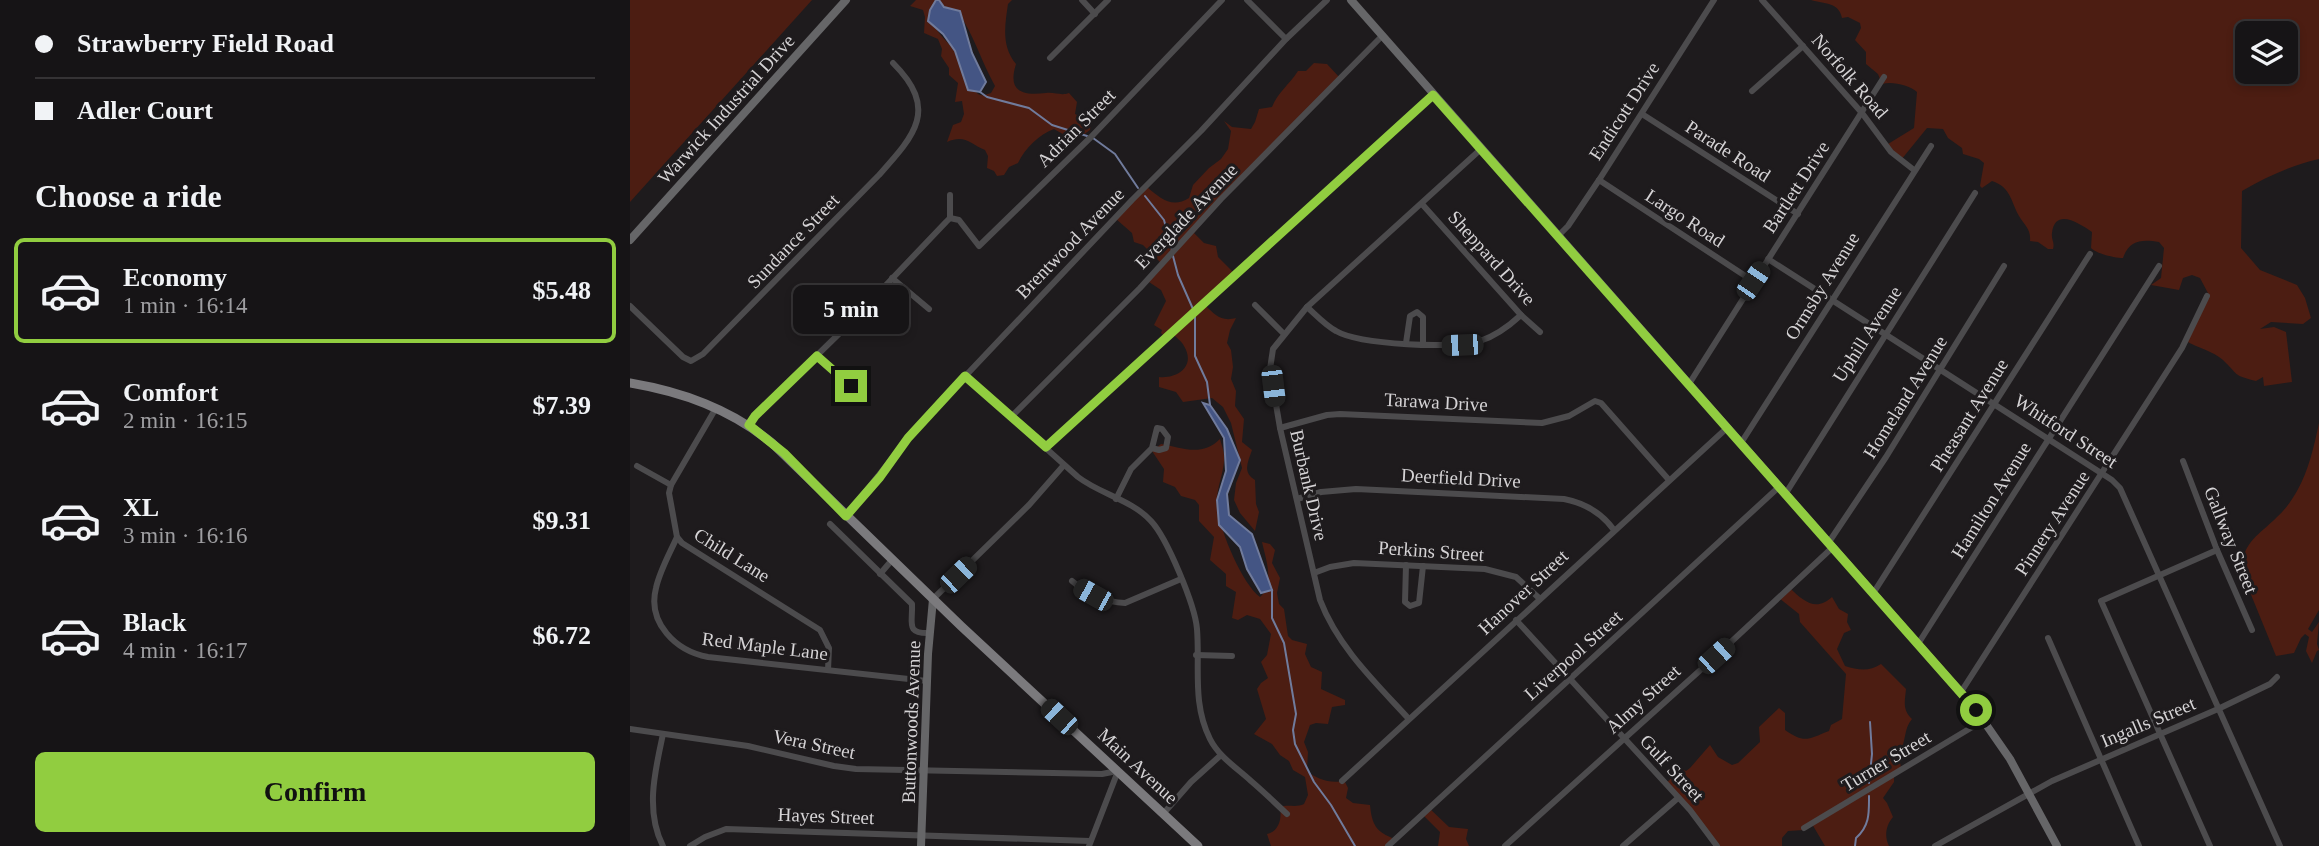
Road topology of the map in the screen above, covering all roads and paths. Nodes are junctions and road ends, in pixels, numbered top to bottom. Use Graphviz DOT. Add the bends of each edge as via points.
graph roads {
  1 [pos="846,0"];
  2 [pos="1082,0"];
  3 [pos="1108,0"];
  4 [pos="1222,0"];
  5 [pos="1247,0"];
  6 [pos="1327,0"];
  7 [pos="1351,0"];
  8 [pos="1714,0"];
  9 [pos="1762,0"];
  10 [pos="1095,13"];
  11 [pos="1382,36"];
  12 [pos="1286,39"];
  13 [pos="1803,46"];
  14 [pos="1050,58"];
  15 [pos="894,63"];
  16 [pos="1884,77"];
  17 [pos="1752,91"];
  18 [pos="1433,95"];
  19 [pos="1862,113"];
  20 [pos="1642,114"];
  21 [pos="1931,146"];
  22 [pos="1480,149"];
  23 [pos="1914,170"];
  24 [pos="1599,180"];
  25 [pos="1975,193"];
  26 [pos="950,195"];
  27 [pos="1422,204"];
  28 [pos="1798,214"];
  29 [pos="950,218"];
  30 [pos="1558,236"];
  31 [pos="630,240"];
  32 [pos="2090,254"];
  33 [pos="1768,260"];
  34 [pos="2004,266"];
  35 [pos="2159,266"];
  36 [pos="892,278"];
  37 [pos="1753,281"];
  38 [pos="2207,296"];
  39 [pos="1832,299"];
  40 [pos="1255,305"];
  41 [pos="630,306"];
  42 [pos="1307,307"];
  43 [pos="929,309"];
  44 [pos="1521,315"];
  45 [pos="1540,332"];
  46 [pos="1284,334"];
  47 [pos="1886,334"];
  48 [pos="1406,343"];
  49 [pos="1423,344"];
  50 [pos="817,356"];
  51 [pos="1940,368"];
  52 [pos="965,376"];
  53 [pos="630,383"];
  54 [pos="1689,384"];
  55 [pos="851,386"];
  56 [pos="1995,404"];
  57 [pos="716,408"];
  58 [pos="1011,416"];
  59 [pos="749,425"];
  60 [pos="1728,427"];
  61 [pos="1280,428"];
  62 [pos="2049,438"];
  63 [pos="1741,443"];
  64 [pos="1046,447"];
  65 [pos="1152,448"];
  66 [pos="2183,461"];
  67 [pos="1064,465"];
  68 [pos="637,466"];
  69 [pos="2102,474"];
  70 [pos="1669,480"];
  71 [pos="671,485"];
  72 [pos="1783,489"];
  73 [pos="1116,499"];
  74 [pos="1297,499"];
  75 [pos="846,516"];
  76 [pos="830,524"];
  77 [pos="1614,530"];
  78 [pos="677,537"];
  79 [pos="1831,545"];
  80 [pos="2217,550"];
  81 [pos="892,560"];
  82 [pos="1406,565"];
  83 [pos="1423,566"];
  84 [pos="1314,573"];
  85 [pos="880,574"];
  86 [pos="2159,575"];
  87 [pos="1181,579"];
  88 [pos="1072,581"];
  89 [pos="1874,593"];
  90 [pos="1539,598"];
  91 [pos="933,599"];
  92 [pos="1516,620"];
  93 [pos="2252,630"];
  94 [pos="930,633"];
  95 [pos="2048,638"];
  96 [pos="1918,643"];
  97 [pos="1196,655"];
  98 [pos="1232,656"];
  99 [pos="828,670"];
  100 [pos="2277,677"];
  101 [pos="1570,680"];
  102 [pos="927,681"];
  103 [pos="1961,692"];
  104 [pos="2218,709"];
  105 [pos="1408,718"];
  106 [pos="1984,720"];
  107 [pos="630,729"];
  108 [pos="663,734"];
  109 [pos="2160,734"];
  110 [pos="1623,738"];
  111 [pos="1221,755"];
  112 [pos="2100,759"];
  113 [pos="923,769"];
  114 [pos="1118,771"];
  115 [pos="1342,781"];
  116 [pos="2029,794"];
  117 [pos="1678,798"];
  118 [pos="1163,814"];
  119 [pos="1287,814"];
  120 [pos="1804,828"];
  121 [pos="922,835"];
  122 [pos="1089,843"];
  123 [pos="663,846"];
  124 [pos="690,846"];
  125 [pos="921,846"];
  126 [pos="1198,846"];
  127 [pos="1388,846"];
  128 [pos="1505,846"];
  129 [pos="1623,846"];
  130 [pos="1717,846"];
  131 [pos="1935,846"];
  132 [pos="2057,846"];
  133 [pos="2139,846"];
  134 [pos="2210,846"];
  135 [pos="2280,846"];
  1 -- 31 [label="street, Warwick Industrial Drive"];
  2 -- 10 [label="street"];
  3 -- 10 [label="street"];
  4 -- 29 [label="street, Adrian Street" via="979,246 959,220"];
  5 -- 12 [label="street"];
  6 -- 12 [label="street, Brentwood Avenue"];
  7 -- 11 [label="street"];
  8 -- 20 [label="street, Endicott Drive"];
  9 -- 13 [label="street, Norfolk Road"];
  10 -- 14 [label="street"];
  11 -- 18 [label="street"];
  11 -- 58 [label="street, Everglade Avenue"];
  12 -- 52 [label="street, Brentwood Avenue"];
  13 -- 17 [label="street"];
  13 -- 19 [label="street, Norfolk Road"];
  15 -- 41 [label="street, Sundance Street" via="913,88 920,112 904,145 703,354 691,361 683,357"];
  16 -- 19 [label="street, Bartlett Drive"];
  18 -- 22 [label="street"];
  18 -- 64 [label="street"];
  19 -- 23 [label="street, Norfolk Road" via="1891,152"];
  19 -- 28 [label="street, Bartlett Drive"];
  20 -- 24 [label="street, Endicott Drive"];
  20 -- 28 [label="street, Parade Road"];
  21 -- 23 [label="street, Ormsby Avenue"];
  22 -- 27 [label="street, Burbank Drive"];
  22 -- 30 [label="street"];
  23 -- 39 [label="street, Ormsby Avenue"];
  24 -- 30 [label="street, Endicott Drive"];
  24 -- 37 [label="street, Largo Road"];
  25 -- 47 [label="street, Uphill Avenue"];
  26 -- 29 [label="street"];
  27 -- 42 [label="street, Burbank Drive"];
  27 -- 44 [label="street, Sheppard Drive"];
  28 -- 33 [label="street, Bartlett Drive"];
  29 -- 36 [label="street"];
  30 -- 54 [label="street"];
  32 -- 56 [label="street, Pheasant Avenue"];
  33 -- 37 [label="street, Bartlett Drive"];
  33 -- 39 [label="street, Whitford Street"];
  34 -- 51 [label="street, Homeland Avenue"];
  35 -- 62 [label="street, Hamilton Avenue"];
  36 -- 43 [label="street"];
  36 -- 50 [label="street"];
  37 -- 54 [label="street, Bartlett Drive"];
  38 -- 69 [label="street, Pinnery Avenue" via="2182,348"];
  39 -- 47 [label="street, Whitford Street"];
  39 -- 63 [label="street, Ormsby Avenue"];
  40 -- 46 [label="street"];
  42 -- 46 [label="street, Burbank Drive"];
  42 -- 48 [label="street" via="1333,330 1348,336"];
  44 -- 45 [label="street, Sheppard Drive"];
  44 -- 49 [label="street" via="1482,341"];
  46 -- 61 [label="street, Burbank Drive" via="1273,349 1270,369"];
  47 -- 51 [label="street, Whitford Street"];
  47 -- 72 [label="street, Uphill Avenue"];
  48 -- 49 [label="street"];
  48 -- 49 [label="street" via="1409,316 1417,312 1423,317"];
  50 -- 55 [label="street"];
  50 -- 59 [label="street"];
  51 -- 56 [label="street, Whitford Street"];
  51 -- 79 [label="street, Homeland Avenue"];
  52 -- 58 [label="street"];
  52 -- 75 [label="street, Brentwood Avenue"];
  53 -- 57 [label="main road, Main Avenue" via="676,392"];
  54 -- 60 [label="street"];
  56 -- 62 [label="street, Whitford Street"];
  56 -- 89 [label="street, Pheasant Avenue"];
  57 -- 59 [label="main road, Main Avenue"];
  57 -- 71 [label="street"];
  58 -- 64 [label="street"];
  59 -- 75 [label="main road, Main Avenue" via="784,453"];
  60 -- 63 [label="street"];
  60 -- 70 [label="street, Hanover Street"];
  61 -- 70 [label="street, Tarawa Drive" via="1340,414 1542,423 1569,416 1595,401"];
  61 -- 74 [label="street, Burbank Drive"];
  62 -- 69 [label="street, Whitford Street"];
  62 -- 96 [label="street, Hamilton Avenue"];
  63 -- 72 [label="street"];
  64 -- 67 [label="street"];
  65 -- 73 [label="street" via="1131,469"];
  66 -- 80 [label="street, Gallway Street"];
  67 -- 73 [label="street" via="1089,486"];
  67 -- 91 [label="street"];
  68 -- 71 [label="street"];
  69 -- 86 [label="street, Whitford Street" via="2123,492"];
  69 -- 103 [label="street, Pinnery Avenue"];
  70 -- 77 [label="street, Hanover Street"];
  71 -- 78 [label="street, Child Lane"];
  72 -- 79 [label="street"];
  72 -- 101 [label="street, Liverpool Street"];
  73 -- 87 [label="street" via="1140,511 1159,531"];
  74 -- 77 [label="street, Deerfield Drive" via="1356,489 1564,499 1587,505"];
  74 -- 84 [label="street, Burbank Drive"];
  75 -- 81 [label="main road, Main Avenue"];
  76 -- 85 [label="street"];
  77 -- 90 [label="street, Hanover Street"];
  78 -- 99 [label="street, Child Lane" via="820,630 829,648"];
  78 -- 99 [label="street, Red Maple Lane" via="658,580 655,600 659,620 672,641 698,655"];
  79 -- 89 [label="street"];
  79 -- 110 [label="street, Almy Street"];
  80 -- 86 [label="street"];
  80 -- 93 [label="street, Gallway Street"];
  81 -- 85 [label="street"];
  81 -- 91 [label="main road, Main Avenue"];
  82 -- 83 [label="street, Perkins Street"];
  82 -- 83 [label="street" via="1405,601 1410,606 1419,603"];
  82 -- 84 [label="street, Perkins Street" via="1345,563"];
  83 -- 90 [label="street, Perkins Street" via="1507,573"];
  84 -- 105 [label="street, Burbank Drive" via="1323,606 1340,638"];
  85 -- 94 [label="street" via="912,604 914,631"];
  86 -- 104 [label="street, Whitford Street"];
  86 -- 109 [label="street" via="2101,601"];
  87 -- 88 [label="street" via="1125,603 1093,595"];
  87 -- 97 [label="street" via="1194,607"];
  89 -- 96 [label="street"];
  90 -- 92 [label="street, Hanover Street"];
  91 -- 94 [label="street, Buttonwoods Avenue"];
  91 -- 114 [label="main road, Main Avenue"];
  92 -- 101 [label="street, Gulf Street"];
  92 -- 105 [label="street, Hanover Street"];
  94 -- 102 [label="street, Buttonwoods Avenue"];
  95 -- 112 [label="street"];
  96 -- 103 [label="street"];
  97 -- 98 [label="street"];
  97 -- 111 [label="street" via="1199,706"];
  99 -- 102 [label="street, Red Maple Lane"];
  100 -- 104 [label="street, Ingalls Street"];
  101 -- 110 [label="street, Gulf Street"];
  101 -- 127 [label="street, Liverpool Street"];
  102 -- 113 [label="street, Buttonwoods Avenue"];
  103 -- 106 [label="street"];
  104 -- 109 [label="street, Ingalls Street"];
  104 -- 135 [label="street, Whitford Street"];
  105 -- 115 [label="street, Hanover Street"];
  106 -- 116 [label="street"];
  106 -- 120 [label="street, Turner Street"];
  107 -- 108 [label="street, Vera Street"];
  108 -- 113 [label="street, Vera Street" via="748,746 844,768"];
  108 -- 123 [label="street" via="652,808"];
  109 -- 112 [label="street, Ingalls Street"];
  109 -- 134 [label="street"];
  110 -- 117 [label="street, Gulf Street"];
  110 -- 128 [label="street, Almy Street"];
  111 -- 118 [label="street"];
  111 -- 119 [label="street"];
  112 -- 116 [label="street, Ingalls Street"];
  112 -- 133 [label="street"];
  113 -- 114 [label="street, Vera Street"];
  113 -- 121 [label="street, Buttonwoods Avenue"];
  114 -- 118 [label="main road, Main Avenue"];
  114 -- 122 [label="street"];
  116 -- 131 [label="street, Ingalls Street"];
  116 -- 132 [label="street"];
  117 -- 129 [label="street"];
  117 -- 130 [label="street, Gulf Street"];
  118 -- 126 [label="main road, Main Avenue"];
  121 -- 122 [label="street, Hayes Street"];
  121 -- 124 [label="street, Hayes Street" via="726,829"];
  121 -- 125 [label="street, Buttonwoods Avenue"];
}
